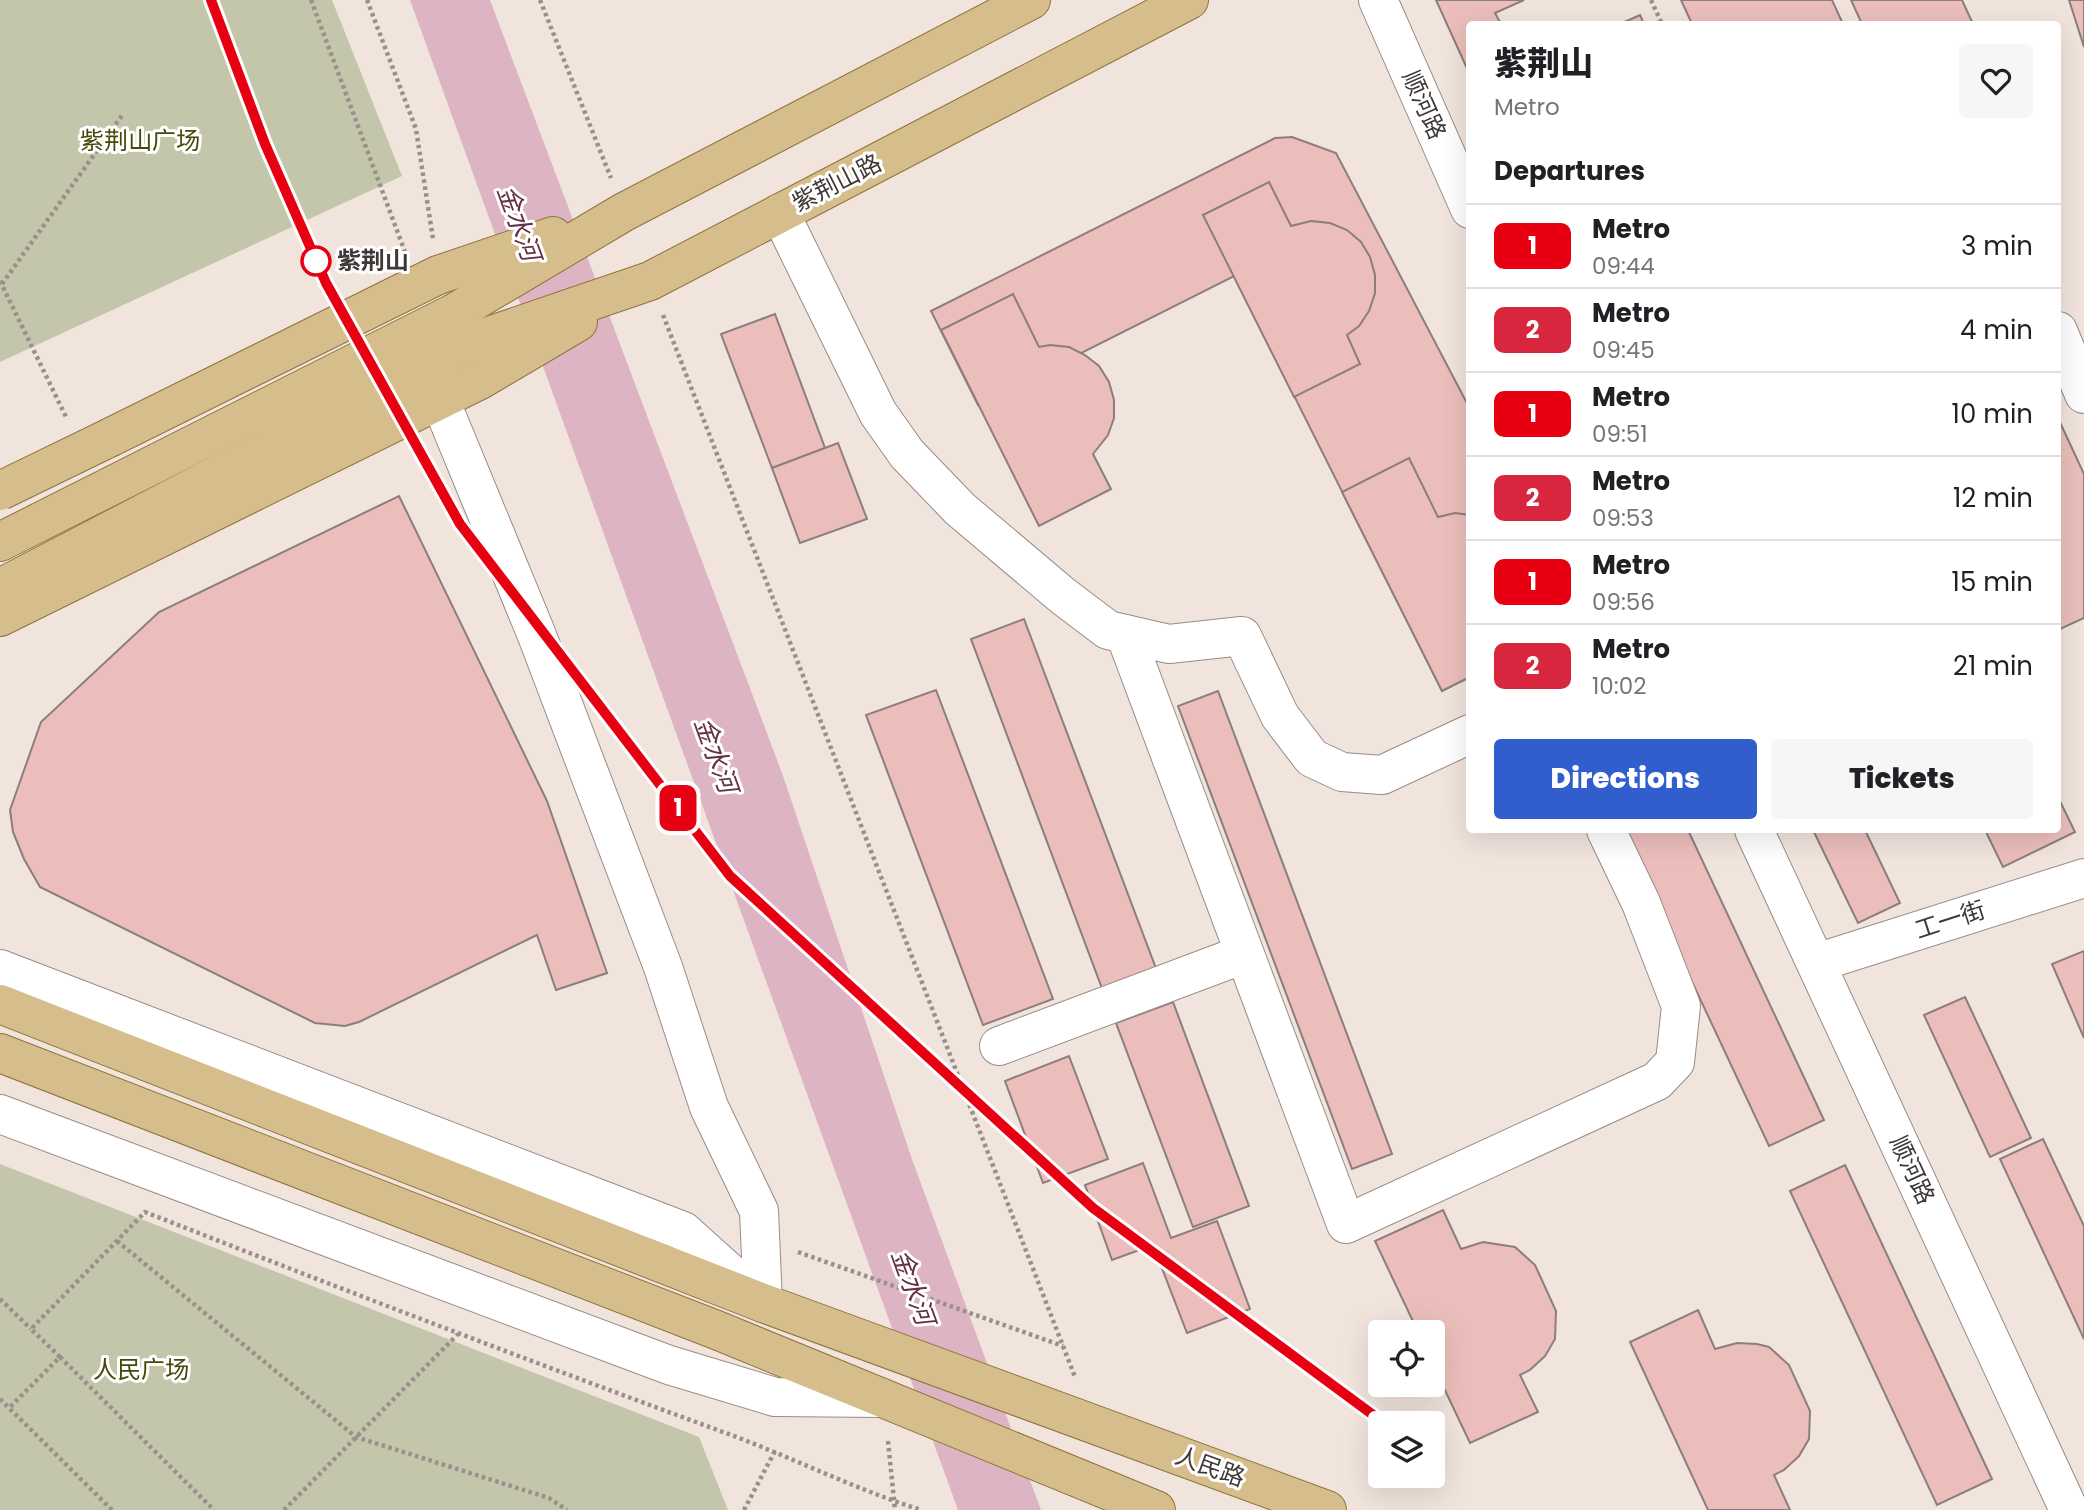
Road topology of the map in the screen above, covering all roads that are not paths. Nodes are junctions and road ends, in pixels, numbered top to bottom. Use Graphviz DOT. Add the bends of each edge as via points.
graph roads {
  1 [pos="1031,0"];
  2 [pos="1189,0"];
  3 [pos="1378,0"];
  4 [pos="1466,200"];
  5 [pos="624,212"];
  6 [pos="780,213"];
  7 [pos="650,281"];
  8 [pos="464,327"];
  9 [pos="2061,338"];
  10 [pos="2084,394"];
  11 [pos="440,400"];
  12 [pos="0,491"];
  13 [pos="0,542"];
  14 [pos="0,588"];
  15 [pos="0,617"];
  16 [pos="1125,634"];
  17 [pos="1466,735"];
  18 [pos="1607,833"];
  19 [pos="1755,833"];
  20 [pos="2084,878"];
  21 [pos="1244,954"];
  22 [pos="1816,963"];
  23 [pos="0,969"];
  24 [pos="0,1004"];
  25 [pos="999,1046"];
  26 [pos="0,1053"];
  27 [pos="0,1114"];
  28 [pos="764,1303"];
  29 [pos="883,1398"];
  30 [pos="1156,1510"];
  31 [pos="1327,1510"];
  32 [pos="2069,1510"];
  1 -- 5 [label="main road"];
  2 -- 6 [label="main road, 紫荆山路"];
  3 -- 4 [label="street, 顺河路"];
  5 -- 8 [label="main road"];
  5 -- 12 [label="main road, bridge" via="428,280"];
  6 -- 7 [label="main road, 紫荆山路"];
  6 -- 16 [label="street" via="878,413 907,454 960,509 1063,596 1108,630"];
  7 -- 8 [label="main road, 紫荆山路"];
  7 -- 11 [label="main road"];
  8 -- 13 [label="main road"];
  8 -- 14 [label="main road"];
  9 -- 10 [label="street"];
  11 -- 15 [label="main road"];
  11 -- 28 [label="street" via="537,633 663,967 709,1107 760,1211"];
  16 -- 17 [label="street" via="1169,644 1242,636 1280,716 1312,758 1342,772 1382,775"];
  16 -- 21 [label="street"];
  18 -- 21 [label="street" via="1681,1006 1675,1062 1657,1081 1346,1224"];
  19 -- 22 [label="street, 顺河路"];
  20 -- 22 [label="street, 工一街"];
  21 -- 25 [label="street"];
  22 -- 32 [label="street, 顺河路"];
  23 -- 28 [label="street" via="683,1231"];
  24 -- 28 [label="main road, 人民路"];
  26 -- 29 [label="main road"];
  27 -- 29 [label="street" via="669,1365 775,1397"];
  28 -- 31 [label="main road, 人民路"];
  29 -- 30 [label="main road"];
}
